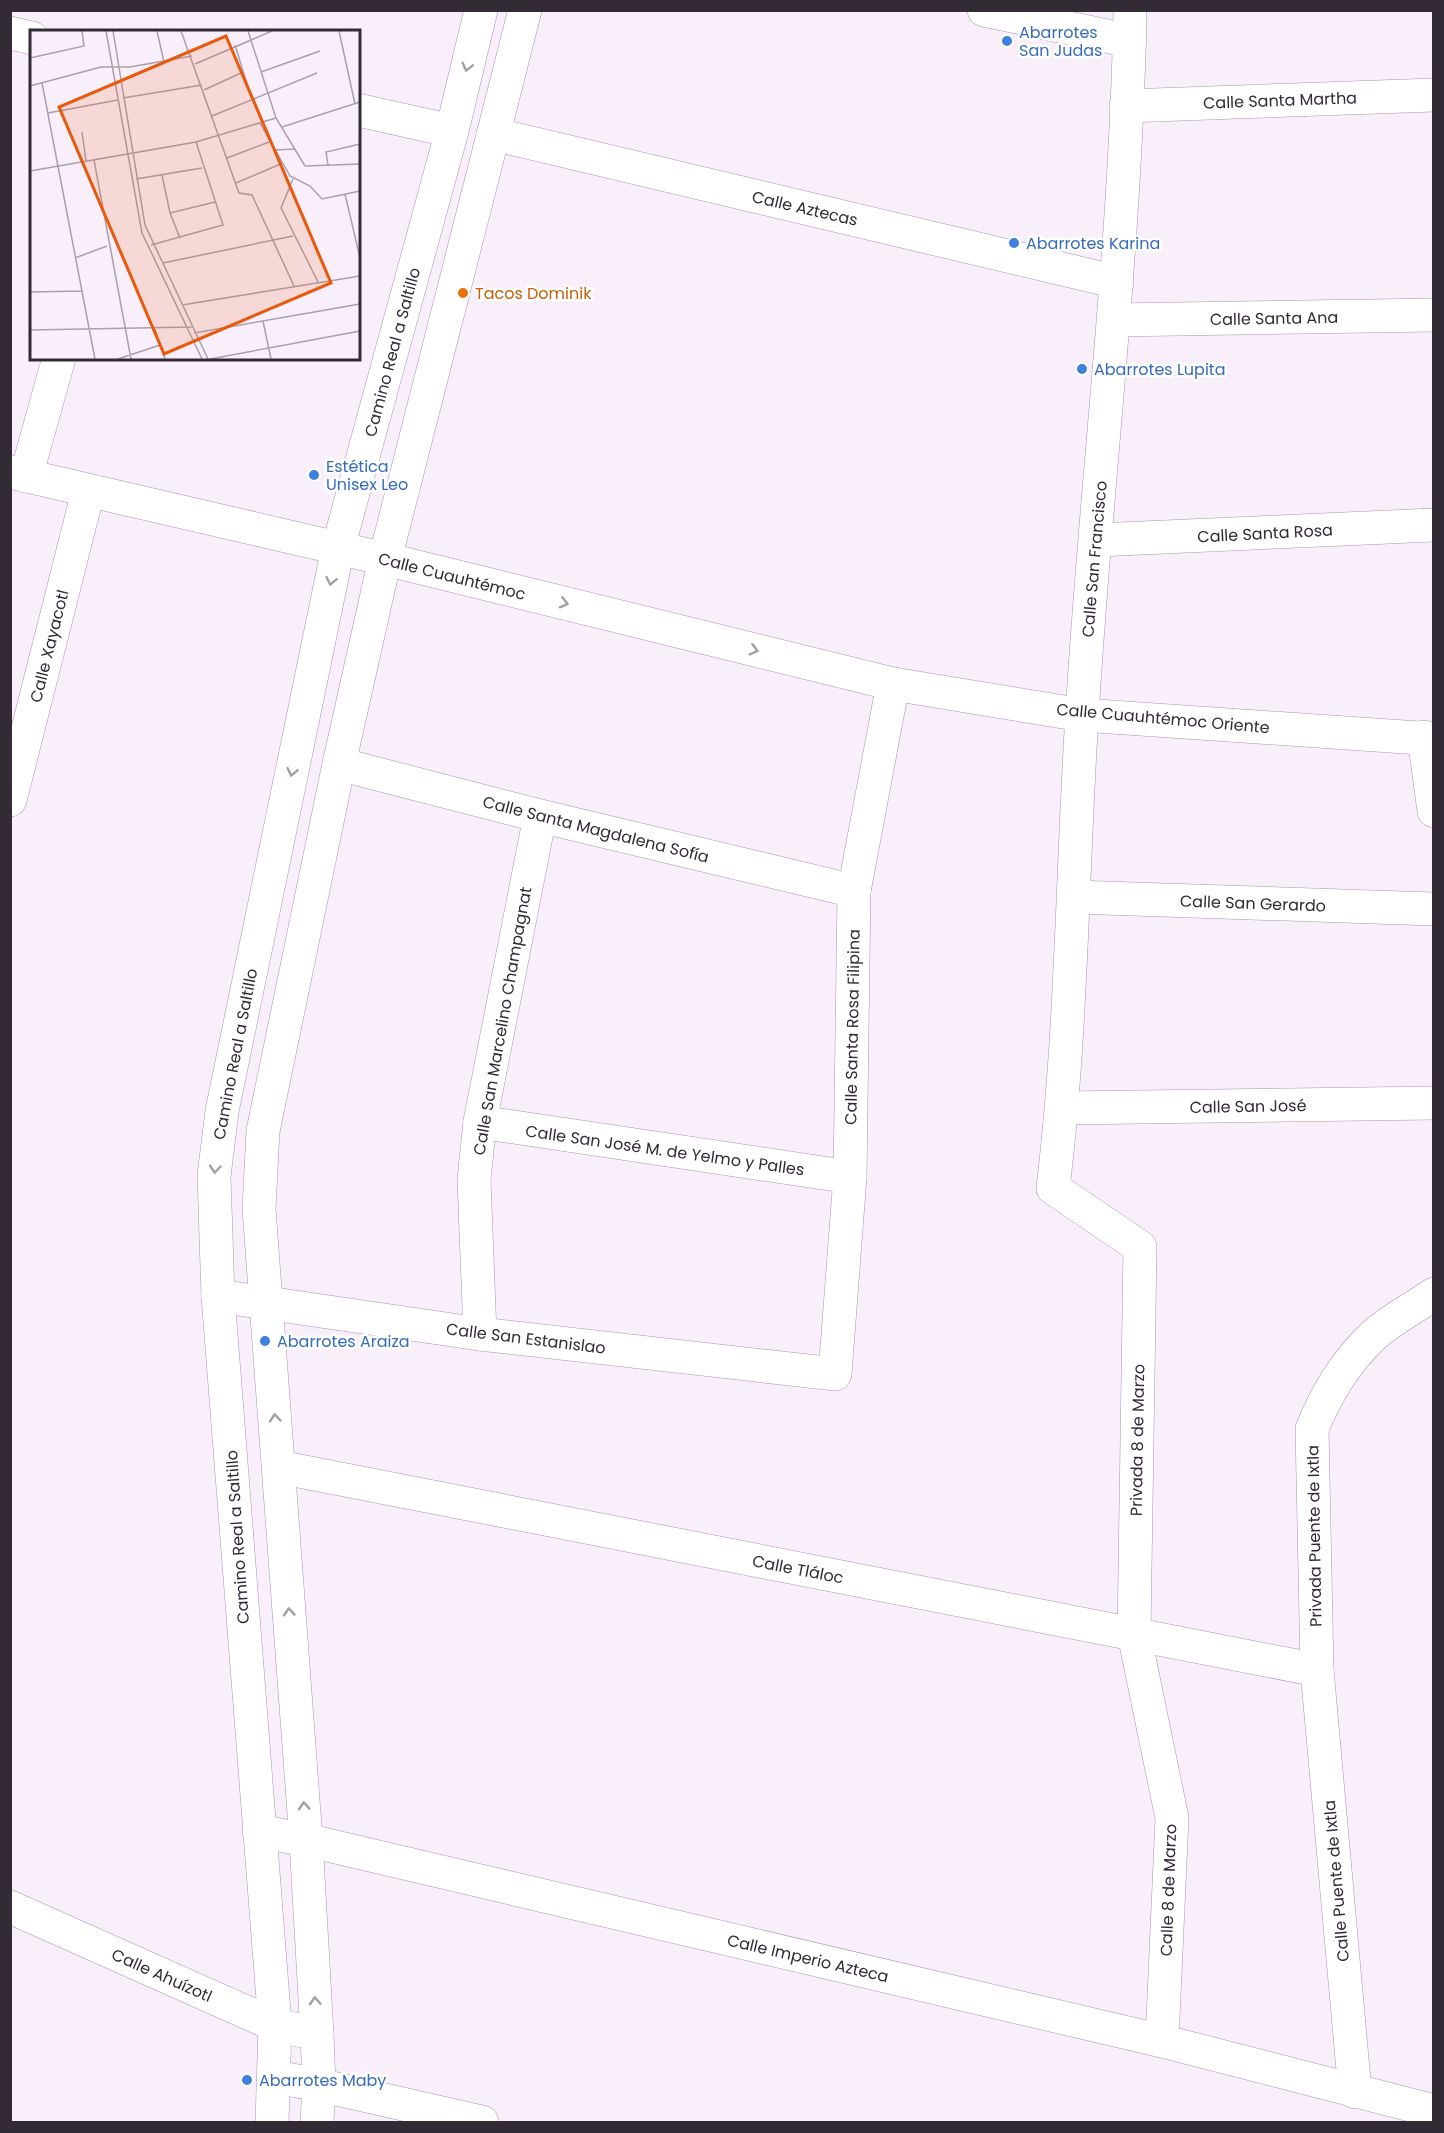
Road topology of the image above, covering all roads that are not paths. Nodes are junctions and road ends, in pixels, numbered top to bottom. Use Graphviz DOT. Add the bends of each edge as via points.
graph roads {
  1 [pos="481,10"];
  2 [pos="525,10"];
  3 [pos="984,10"];
  4 [pos="1130,26"];
  5 [pos="10,33"];
  6 [pos="30,38"];
  7 [pos="1434,94"];
  8 [pos="1126,106"];
  9 [pos="360,110"];
  10 [pos="452,131"];
  11 [pos="493,134"];
  12 [pos="1117,282"];
  13 [pos="1434,315"];
  14 [pos="1114,320"];
  15 [pos="58,360"];
  16 [pos="18,474"];
  17 [pos="88,492"];
  18 [pos="1434,525"];
  19 [pos="1096,540"];
  20 [pos="338,548"];
  21 [pos="385,559"];
  22 [pos="893,684"];
  23 [pos="1082,715"];
  24 [pos="1429,738"];
  25 [pos="339,764"];
  26 [pos="10,800"];
  27 [pos="1434,811"];
  28 [pos="540,816"];
  29 [pos="854,891"];
  30 [pos="1074,897"];
  31 [pos="1433,906"];
  32 [pos="1434,1103"];
  33 [pos="1063,1108"];
  34 [pos="480,1122"];
  35 [pos="850,1177"];
  36 [pos="1140,1247"];
  37 [pos="1434,1294"];
  38 [pos="219,1296"];
  39 [pos="266,1302"];
  40 [pos="480,1334"];
  41 [pos="835,1374"];
  42 [pos="279,1467"];
  43 [pos="1134,1634"];
  44 [pos="1317,1670"];
  45 [pos="259,1831"];
  46 [pos="306,1840"];
  47 [pos="11,1908"];
  48 [pos="274,2025"];
  49 [pos="317,2034"];
  50 [pos="1162,2041"];
  51 [pos="275,2077"];
  52 [pos="319,2085"];
  53 [pos="1355,2092"];
  54 [pos="1434,2111"];
  55 [pos="272,2122"];
  56 [pos="317,2122"];
  57 [pos="482,2122"];
  1 -- 10 [label="street, Camino Real a Saltillo, one-way"];
  2 -- 11 [label="street"];
  3 -- 4 [label="street"];
  4 -- 8 [label="street, Calle San Francisco"];
  5 -- 6 [label="street"];
  7 -- 8 [label="street, Calle Santa Martha"];
  8 -- 12 [label="street, Calle San Francisco"];
  9 -- 10 [label="street"];
  10 -- 20 [label="street, Camino Real a Saltillo"];
  11 -- 12 [label="street, Calle Aztecas"];
  11 -- 21 [label="street"];
  12 -- 14 [label="street, Calle San Francisco"];
  13 -- 14 [label="street, Calle Santa Ana"];
  14 -- 19 [label="street, Calle San Francisco"];
  15 -- 16 [label="street"];
  16 -- 17 [label="street, Calle Cuauhtémoc"];
  17 -- 20 [label="street, Calle Cuauhtémoc"];
  17 -- 26 [label="street, Calle Xayacotl"];
  18 -- 19 [label="street, Calle Santa Rosa"];
  19 -- 23 [label="street, Calle San Francisco"];
  20 -- 21 [label="street, Calle Cuauhtémoc"];
  20 -- 38 [label="street, Camino Real a Saltillo, one-way" via="222,1111 214,1176"];
  21 -- 22 [label="street, Calle Cuauhtémoc, one-way"];
  21 -- 25 [label="street"];
  22 -- 23 [label="street, Calle Cuauhtémoc Oriente"];
  22 -- 29 [label="street, Calle Santa Rosa Filipina"];
  23 -- 24 [label="street, Calle Cuauhtémoc Oriente"];
  23 -- 30 [label="street, Calle San Francisco"];
  24 -- 27 [label="street"];
  25 -- 28 [label="street, Calle Santa Magdalena Sofía"];
  25 -- 39 [label="street" via="263,1131 259,1209"];
  28 -- 29 [label="street, Calle Santa Magdalena Sofía"];
  28 -- 34 [label="street, Calle San Marcelino Champagnat"];
  29 -- 35 [label="street, Calle Santa Rosa Filipina"];
  30 -- 31 [label="street, Calle San Gerardo"];
  30 -- 33 [label="street, Calle San Francisco"];
  32 -- 33 [label="street, Calle San José"];
  33 -- 36 [label="street, Calle San Francisco" via="1053,1188"];
  34 -- 35 [label="street, Calle San José M. de Yelmo y Palles"];
  34 -- 40 [label="street, Calle San Marcelino Champagnat" via="474,1179"];
  35 -- 41 [label="street, Calle Santa Rosa Filipina"];
  36 -- 43 [label="street, Privada 8 de Marzo"];
  37 -- 44 [label="street, Privada Puente de Ixtla" via="1372,1336 1342,1372 1322,1403 1312,1429"];
  38 -- 39 [label="street, Calle San Estanislao"];
  38 -- 45 [label="street, Camino Real a Saltillo"];
  39 -- 40 [label="street, Calle San Estanislao"];
  42 -- 39 [label="street, one-way"];
  40 -- 41 [label="street, Calle San Estanislao"];
  42 -- 43 [label="street, Calle Tláloc"];
  46 -- 42 [label="street, one-way"];
  43 -- 44 [label="street, Calle Tláloc"];
  43 -- 50 [label="street, Calle 8 de Marzo" via="1172,1818"];
  44 -- 53 [label="street, Calle Puente de Ixtla"];
  45 -- 46 [label="street, Calle Imperio Azteca"];
  45 -- 48 [label="street, Camino Real a Saltillo"];
  49 -- 46 [label="street, one-way"];
  46 -- 50 [label="street, Calle Imperio Azteca"];
  47 -- 48 [label="street, Calle Ahuízotl"];
  48 -- 49 [label="street, Calle Ahuízotl"];
  48 -- 51 [label="street, Camino Real a Saltillo"];
  49 -- 52 [label="street"];
  50 -- 53 [label="street, Calle Imperio Azteca"];
  51 -- 52 [label="street"];
  51 -- 55 [label="street, Camino Real a Saltillo"];
  52 -- 56 [label="street"];
  52 -- 57 [label="street"];
  53 -- 54 [label="street, Calle Imperio Azteca"];
}
